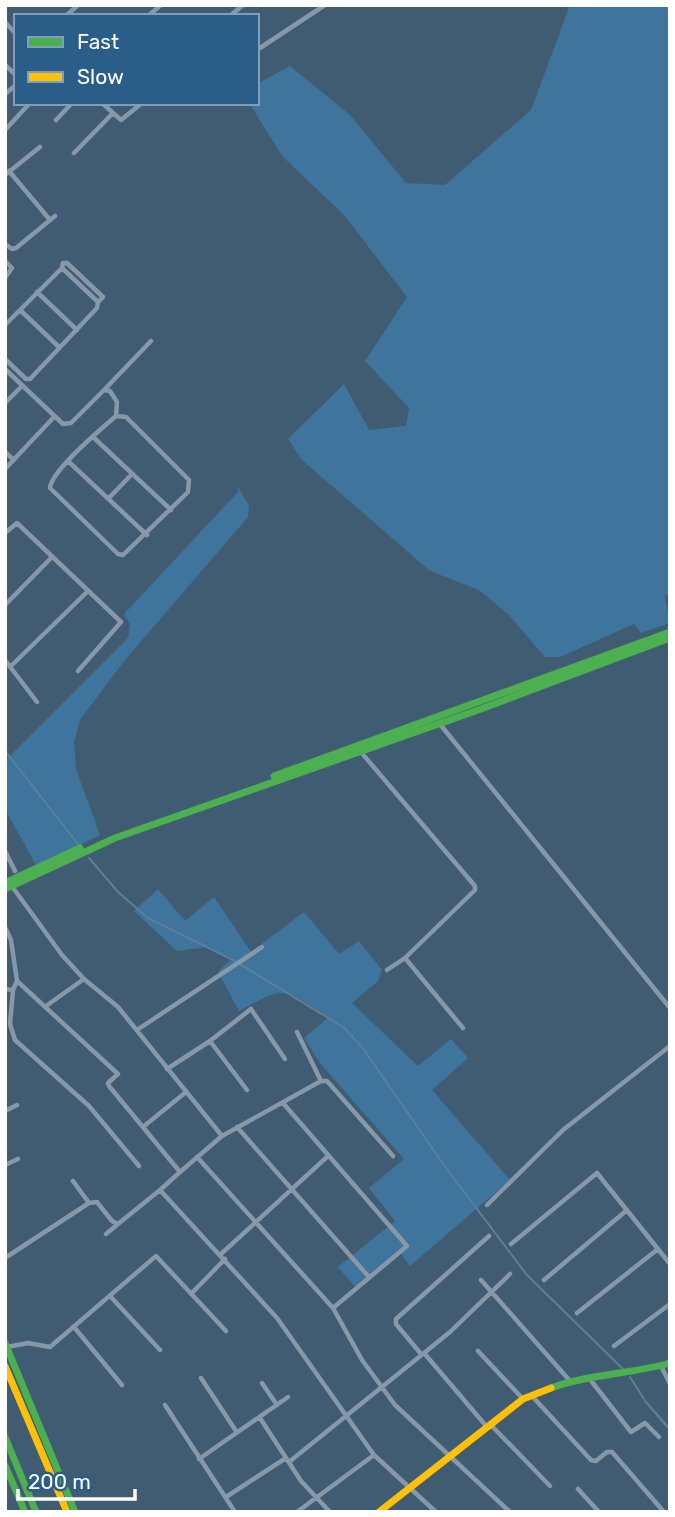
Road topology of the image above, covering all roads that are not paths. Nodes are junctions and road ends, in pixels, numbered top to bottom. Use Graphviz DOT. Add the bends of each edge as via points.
graph roads {
  1 [pos="325,5"];
  2 [pos="259,49"];
  3 [pos="28,105"];
  4 [pos="70,105"];
  5 [pos="104,105"];
  6 [pos="140,105"];
  7 [pos="113,113"];
  8 [pos="56,120"];
  9 [pos="5,130"];
  10 [pos="40,147"];
  11 [pos="74,153"];
  12 [pos="7,173"];
  13 [pos="5,244"];
  14 [pos="5,261"];
  15 [pos="5,278"];
  16 [pos="37,292"];
  17 [pos="20,310"];
  18 [pos="5,325"];
  19 [pos="77,330"];
  20 [pos="150,341"];
  21 [pos="59,348"];
  22 [pos="5,359"];
  23 [pos="15,368"];
  24 [pos="7,371"];
  25 [pos="22,386"];
  26 [pos="104,390"];
  27 [pos="5,404"];
  28 [pos="116,415"];
  29 [pos="54,417"];
  30 [pos="93,437"];
  31 [pos="5,452"];
  32 [pos="14,460"];
  33 [pos="69,462"];
  34 [pos="5,469"];
  35 [pos="132,474"];
  36 [pos="108,499"];
  37 [pos="172,510"];
  38 [pos="5,533"];
  39 [pos="146,536"];
  40 [pos="51,558"];
  41 [pos="87,592"];
  42 [pos="5,605"];
  43 [pos="670,632"];
  44 [pos="670,638"];
  45 [pos="5,660"];
  46 [pos="10,667"];
  47 [pos="78,671"];
  48 [pos="511,695"];
  49 [pos="37,702"];
  50 [pos="438,720"];
  51 [pos="359,751"];
  52 [pos="5,851"];
  53 [pos="5,863"];
  54 [pos="11,882"];
  55 [pos="5,927"];
  56 [pos="8,941"];
  57 [pos="262,947"];
  58 [pos="405,958"];
  59 [pos="387,970"];
  60 [pos="84,979"];
  61 [pos="18,981"];
  62 [pos="5,989"];
  63 [pos="13,990"];
  64 [pos="46,1006"];
  65 [pos="670,1008"];
  66 [pos="463,1028"];
  67 [pos="137,1030"];
  68 [pos="297,1032"];
  69 [pos="210,1041"];
  70 [pos="670,1046"];
  71 [pos="285,1059"];
  72 [pos="167,1069"];
  73 [pos="321,1081"];
  74 [pos="247,1090"];
  75 [pos="186,1093"];
  76 [pos="283,1103"];
  77 [pos="17,1105"];
  78 [pos="5,1111"];
  79 [pos="144,1127"];
  80 [pos="237,1127"];
  81 [pos="222,1136"];
  82 [pos="328,1156"];
  83 [pos="393,1156"];
  84 [pos="197,1157"];
  85 [pos="18,1159"];
  86 [pos="5,1166"];
  87 [pos="139,1166"];
  88 [pos="180,1172"];
  89 [pos="73,1181"];
  90 [pos="291,1188"];
  91 [pos="160,1190"];
  92 [pos="89,1203"];
  93 [pos="486,1205"];
  94 [pos="627,1210"];
  95 [pos="256,1220"];
  96 [pos="118,1224"];
  97 [pos="106,1234"];
  98 [pos="489,1236"];
  99 [pos="510,1244"];
  100 [pos="658,1249"];
  101 [pos="223,1256"];
  102 [pos="5,1258"];
  103 [pos="670,1264"];
  104 [pos="510,1274"];
  105 [pos="369,1277"];
  106 [pos="481,1280"];
  107 [pos="544,1280"];
  108 [pos="491,1292"];
  109 [pos="191,1294"];
  110 [pos="110,1296"];
  111 [pos="670,1304"];
  112 [pos="333,1308"];
  113 [pos="577,1312"];
  114 [pos="74,1327"];
  115 [pos="226,1331"];
  116 [pos="6,1345"];
  117 [pos="614,1346"];
  118 [pos="160,1350"];
  119 [pos="478,1351"];
  120 [pos="423,1354"];
  121 [pos="670,1363"];
  122 [pos="5,1366"];
  123 [pos="661,1367"];
  124 [pos="201,1378"];
  125 [pos="589,1378"];
  126 [pos="570,1381"];
  127 [pos="262,1383"];
  128 [pos="670,1384"];
  129 [pos="122,1385"];
  130 [pos="381,1386"];
  131 [pos="288,1397"];
  132 [pos="527,1397"];
  133 [pos="164,1405"];
  134 [pos="277,1405"];
  135 [pos="345,1416"];
  136 [pos="260,1418"];
  137 [pos="488,1425"];
  138 [pos="236,1431"];
  139 [pos="5,1437"];
  140 [pos="659,1437"];
  141 [pos="374,1455"];
  142 [pos="450,1456"];
  143 [pos="199,1459"];
  144 [pos="288,1460"];
  145 [pos="5,1465"];
  146 [pos="550,1486"];
  147 [pos="411,1488"];
  148 [pos="578,1489"];
  149 [pos="226,1497"];
  150 [pos="316,1497"];
  151 [pos="658,1507"];
  152 [pos="381,1511"];
  153 [pos="25,1512"];
  154 [pos="36,1512"];
  155 [pos="67,1512"];
  156 [pos="75,1512"];
  157 [pos="235,1512"];
  158 [pos="298,1512"];
  159 [pos="330,1512"];
  160 [pos="436,1512"];
  161 [pos="510,1512"];
  162 [pos="599,1512"];
  163 [pos="652,1512"];
  164 [pos="664,1512"];
  1 -- 2 [label="street"];
  3 -- 9 [label="street"];
  4 -- 8 [label="street"];
  5 -- 7 [label="street"];
  6 -- 7 [label="street" via="124,120"];
  7 -- 11 [label="street"];
  10 -- 12 [label="street"];
  12 -- 13 [label="street" via="52,218 16,248"];
  14 -- 15 [label="street" via="12,271"];
  16 -- 17 [label="street"];
  16 -- 19 [label="street"];
  16 -- 19 [label="street" via="62,268 98,302"];
  17 -- 18 [label="street"];
  17 -- 21 [label="street"];
  19 -- 21 [label="street"];
  20 -- 26 [label="street"];
  21 -- 23 [label="street" via="28,380"];
  22 -- 23 [label="street"];
  23 -- 24 [label="street"];
  24 -- 25 [label="street"];
  25 -- 27 [label="street"];
  25 -- 29 [label="street"];
  26 -- 28 [label="street" via="115,396"];
  26 -- 29 [label="street" via="69,425"];
  28 -- 30 [label="street"];
  28 -- 37 [label="street" via="126,417 189,480 188,492"];
  29 -- 32 [label="street"];
  30 -- 33 [label="street"];
  30 -- 35 [label="street"];
  31 -- 32 [label="street"];
  32 -- 34 [label="street"];
  33 -- 36 [label="street"];
  33 -- 39 [label="street" via="50,482 52,494 118,554 127,554"];
  35 -- 36 [label="street"];
  35 -- 37 [label="street"];
  36 -- 39 [label="street"];
  37 -- 39 [label="street"];
  38 -- 40 [label="street" via="17,523"];
  40 -- 41 [label="street"];
  40 -- 42 [label="street"];
  41 -- 46 [label="street"];
  41 -- 47 [label="street" via="121,625"];
  43 -- 48 [label="main road"];
  44 -- 48 [label="main road"];
  45 -- 46 [label="street"];
  46 -- 49 [label="street"];
  48 -- 50 [label="main road"];
  50 -- 51 [label="main road"];
  50 -- 54 [label="main road" via="105,838"];
  50 -- 65 [label="street"];
  51 -- 54 [label="main road" via="115,838"];
  51 -- 58 [label="street" via="476,888"];
  52 -- 54 [label="street"];
  53 -- 54 [label="street"];
  54 -- 60 [label="street"];
  55 -- 56 [label="street"];
  56 -- 61 [label="street"];
  57 -- 67 [label="street"];
  58 -- 59 [label="street"];
  58 -- 66 [label="street"];
  60 -- 64 [label="street"];
  60 -- 67 [label="street"];
  61 -- 63 [label="street"];
  61 -- 64 [label="street"];
  62 -- 63 [label="street"];
  63 -- 87 [label="street" via="10,1024 15,1040 89,1106"];
  64 -- 79 [label="street" via="118,1074 109,1086"];
  67 -- 72 [label="street"];
  68 -- 73 [label="street"];
  69 -- 71 [label="street" via="251,1009"];
  69 -- 72 [label="street"];
  69 -- 74 [label="street"];
  70 -- 93 [label="street" via="563,1130"];
  72 -- 75 [label="street"];
  73 -- 76 [label="street"];
  73 -- 83 [label="street" via="327,1081"];
  75 -- 79 [label="street"];
  75 -- 81 [label="street"];
  76 -- 80 [label="street"];
  76 -- 82 [label="street"];
  77 -- 78 [label="street"];
  79 -- 88 [label="street"];
  80 -- 81 [label="street"];
  80 -- 90 [label="street"];
  81 -- 84 [label="street"];
  82 -- 90 [label="street"];
  82 -- 105 [label="street" via="407,1246"];
  84 -- 88 [label="street"];
  84 -- 95 [label="street"];
  85 -- 86 [label="street"];
  88 -- 91 [label="street"];
  89 -- 92 [label="street"];
  90 -- 95 [label="street"];
  90 -- 105 [label="street"];
  91 -- 96 [label="street"];
  91 -- 101 [label="street"];
  92 -- 96 [label="street" via="101,1205"];
  92 -- 102 [label="street"];
  94 -- 99 [label="street" via="596,1173"];
  94 -- 100 [label="street"];
  94 -- 107 [label="street"];
  95 -- 101 [label="street"];
  95 -- 112 [label="street"];
  96 -- 97 [label="street"];
  98 -- 120 [label="street" via="396,1319"];
  100 -- 103 [label="street"];
  100 -- 113 [label="street"];
  101 -- 109 [label="street"];
  101 -- 135 [label="street" via="277,1318"];
  104 -- 108 [label="street"];
  105 -- 112 [label="street"];
  106 -- 108 [label="street"];
  108 -- 120 [label="street"];
  108 -- 126 [label="street"];
  109 -- 110 [label="street" via="156,1256"];
  109 -- 115 [label="street"];
  110 -- 114 [label="street"];
  110 -- 118 [label="street"];
  111 -- 117 [label="street"];
  112 -- 130 [label="street"];
  114 -- 116 [label="street" via="50,1347"];
  114 -- 129 [label="street"];
  116 -- 156 [label="main road"];
  119 -- 132 [label="street"];
  120 -- 130 [label="street"];
  120 -- 137 [label="street"];
  121 -- 123 [label="main road"];
  122 -- 155 [label="main road"];
  123 -- 125 [label="main road"];
  123 -- 128 [label="street"];
  124 -- 138 [label="street"];
  125 -- 126 [label="main road"];
  125 -- 140 [label="street" via="631,1432 645,1423"];
  126 -- 132 [label="main road"];
  127 -- 134 [label="street"];
  130 -- 135 [label="street"];
  130 -- 142 [label="street"];
  131 -- 134 [label="street"];
  132 -- 137 [label="main road"];
  132 -- 151 [label="street" via="591,1460 612,1452"];
  133 -- 143 [label="street"];
  134 -- 136 [label="street"];
  135 -- 141 [label="street"];
  135 -- 144 [label="street"];
  136 -- 138 [label="street"];
  136 -- 144 [label="street"];
  137 -- 142 [label="main road"];
  137 -- 146 [label="street"];
  138 -- 143 [label="street"];
  139 -- 154 [label="main road"];
  141 -- 147 [label="street"];
  141 -- 150 [label="street"];
  142 -- 147 [label="main road"];
  142 -- 161 [label="street"];
  143 -- 149 [label="street"];
  144 -- 149 [label="street"];
  144 -- 150 [label="street"];
  145 -- 153 [label="main road"];
  147 -- 152 [label="main road"];
  147 -- 160 [label="street"];
  148 -- 162 [label="street"];
  149 -- 157 [label="street"];
  150 -- 158 [label="street"];
  150 -- 159 [label="street"];
  151 -- 163 [label="street"];
  151 -- 164 [label="street"];
}
